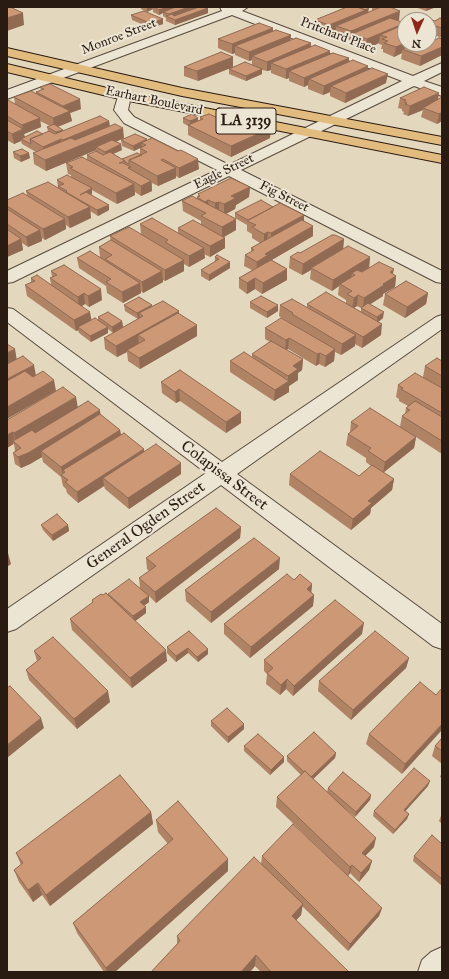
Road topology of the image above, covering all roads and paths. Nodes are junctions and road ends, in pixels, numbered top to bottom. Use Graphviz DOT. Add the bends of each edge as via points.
graph roads {
  1 [pos="232,8"];
  2 [pos="7,52"];
  3 [pos="442,67"];
  4 [pos="7,68"];
  5 [pos="77,69"];
  6 [pos="51,79"];
  7 [pos="414,81"];
  8 [pos="442,92"];
  9 [pos="7,95"];
  10 [pos="124,96"];
  11 [pos="334,120"];
  12 [pos="307,133"];
  13 [pos="442,141"];
  14 [pos="442,159"];
  15 [pos="230,170"];
  16 [pos="7,278"];
  17 [pos="442,278"];
  18 [pos="7,314"];
  19 [pos="442,321"];
  20 [pos="222,474"];
  21 [pos="7,622"];
  22 [pos="442,638"];
  23 [pos="442,962"];
  24 [pos="434,972"];
  1 -- 5 [label="street, Monroe Street"];
  1 -- 7 [label="street, Pritchard Place"];
  2 -- 5 [label="main road, Earhart Boulevard"];
  3 -- 7 [label="street, Eagle Street"];
  4 -- 6 [label="main road, Earhart Boulevard"];
  5 -- 6 [label="street, Monroe Street"];
  5 -- 11 [label="main road, Earhart Boulevard / LA 3139" via="182,92"];
  6 -- 9 [label="street, Monroe Street"];
  6 -- 10 [label="main road, Earhart Boulevard / LA 3139"];
  7 -- 8 [label="street, Pritchard Place"];
  7 -- 11 [label="street, Eagle Street"];
  10 -- 12 [label="main road, Earhart Boulevard / LA 3139"];
  10 -- 15 [label="street, Fig Street" via="121,110 129,120"];
  11 -- 12 [label="street, Eagle Street"];
  11 -- 13 [label="main road, Earhart Boulevard / LA 3139"];
  12 -- 14 [label="main road, Earhart Boulevard / LA 3139"];
  12 -- 15 [label="street, Eagle Street"];
  15 -- 16 [label="street, Eagle Street"];
  15 -- 17 [label="street, Fig Street"];
  18 -- 20 [label="street, Colapissa Street"];
  19 -- 20 [label="street, General Ogden Street"];
  20 -- 21 [label="street, General Ogden Street"];
  20 -- 22 [label="street, Colapissa Street"];
  23 -- 24 [label="street"];
}
